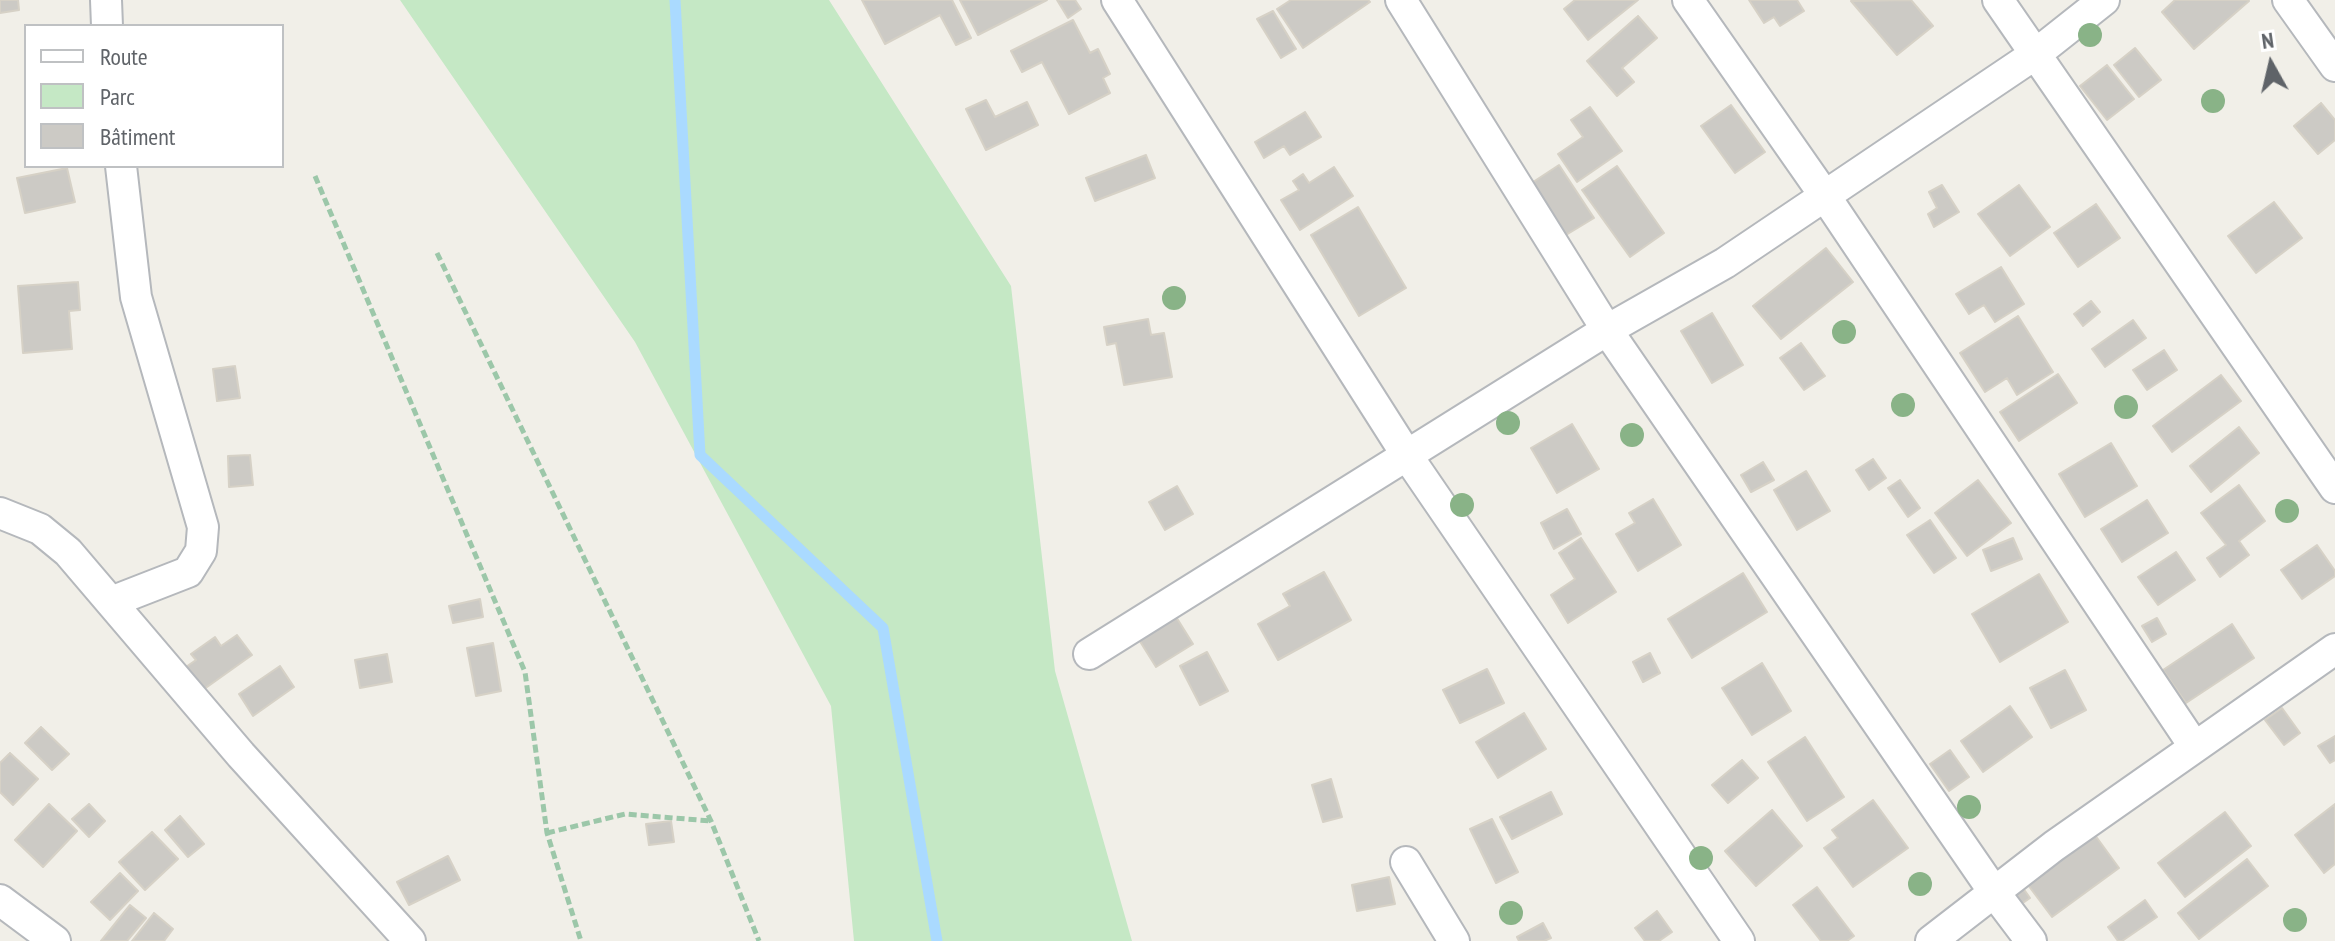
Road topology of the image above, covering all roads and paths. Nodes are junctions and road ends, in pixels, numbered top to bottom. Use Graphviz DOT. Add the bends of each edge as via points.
graph roads {
  1 [pos="106,0"];
  2 [pos="1117,0"];
  3 [pos="1401,0"];
  4 [pos="1688,0"];
  5 [pos="1998,0"];
  6 [pos="2104,0"];
  7 [pos="2288,0"];
  8 [pos="107,24"];
  9 [pos="2037,53"];
  10 [pos="2335,66"];
  11 [pos="121,168"];
  12 [pos="315,176"];
  13 [pos="1825,196"];
  14 [pos="437,253"];
  15 [pos="1607,330"];
  16 [pos="1408,457"];
  17 [pos="2335,488"];
  18 [pos="0,513"];
  19 [pos="111,602"];
  20 [pos="2335,649"];
  21 [pos="1089,654"];
  22 [pos="2194,746"];
  23 [pos="711,821"];
  24 [pos="547,833"];
  25 [pos="1406,862"];
  26 [pos="1994,892"];
  27 [pos="17,920"];
  28 [pos="55,941"];
  29 [pos="410,941"];
  30 [pos="581,941"];
  31 [pos="759,941"];
  32 [pos="1454,941"];
  33 [pos="1739,941"];
  34 [pos="1931,941"];
  35 [pos="2031,941"];
  1 -- 8 [label="street"];
  2 -- 16 [label="street"];
  3 -- 15 [label="street"];
  4 -- 13 [label="street"];
  5 -- 9 [label="street"];
  6 -- 9 [label="street"];
  7 -- 10 [label="street"];
  9 -- 13 [label="street"];
  9 -- 17 [label="street"];
  11 -- 19 [label="street" via="136,297 203,527 201,551 188,572"];
  12 -- 24 [label="path" via="525,672"];
  13 -- 15 [label="street" via="1725,263"];
  13 -- 22 [label="street"];
  14 -- 23 [label="path"];
  15 -- 16 [label="street"];
  15 -- 26 [label="street"];
  16 -- 21 [label="street"];
  16 -- 33 [label="street"];
  18 -- 19 [label="street" via="40,529 68,552"];
  19 -- 29 [label="street"];
  20 -- 22 [label="street"];
  22 -- 26 [label="street"];
  23 -- 24 [label="path" via="625,814"];
  23 -- 31 [label="path"];
  24 -- 30 [label="path"];
  25 -- 32 [label="street"];
  26 -- 34 [label="street"];
  26 -- 35 [label="street"];
  27 -- 28 [label="street"];
}
